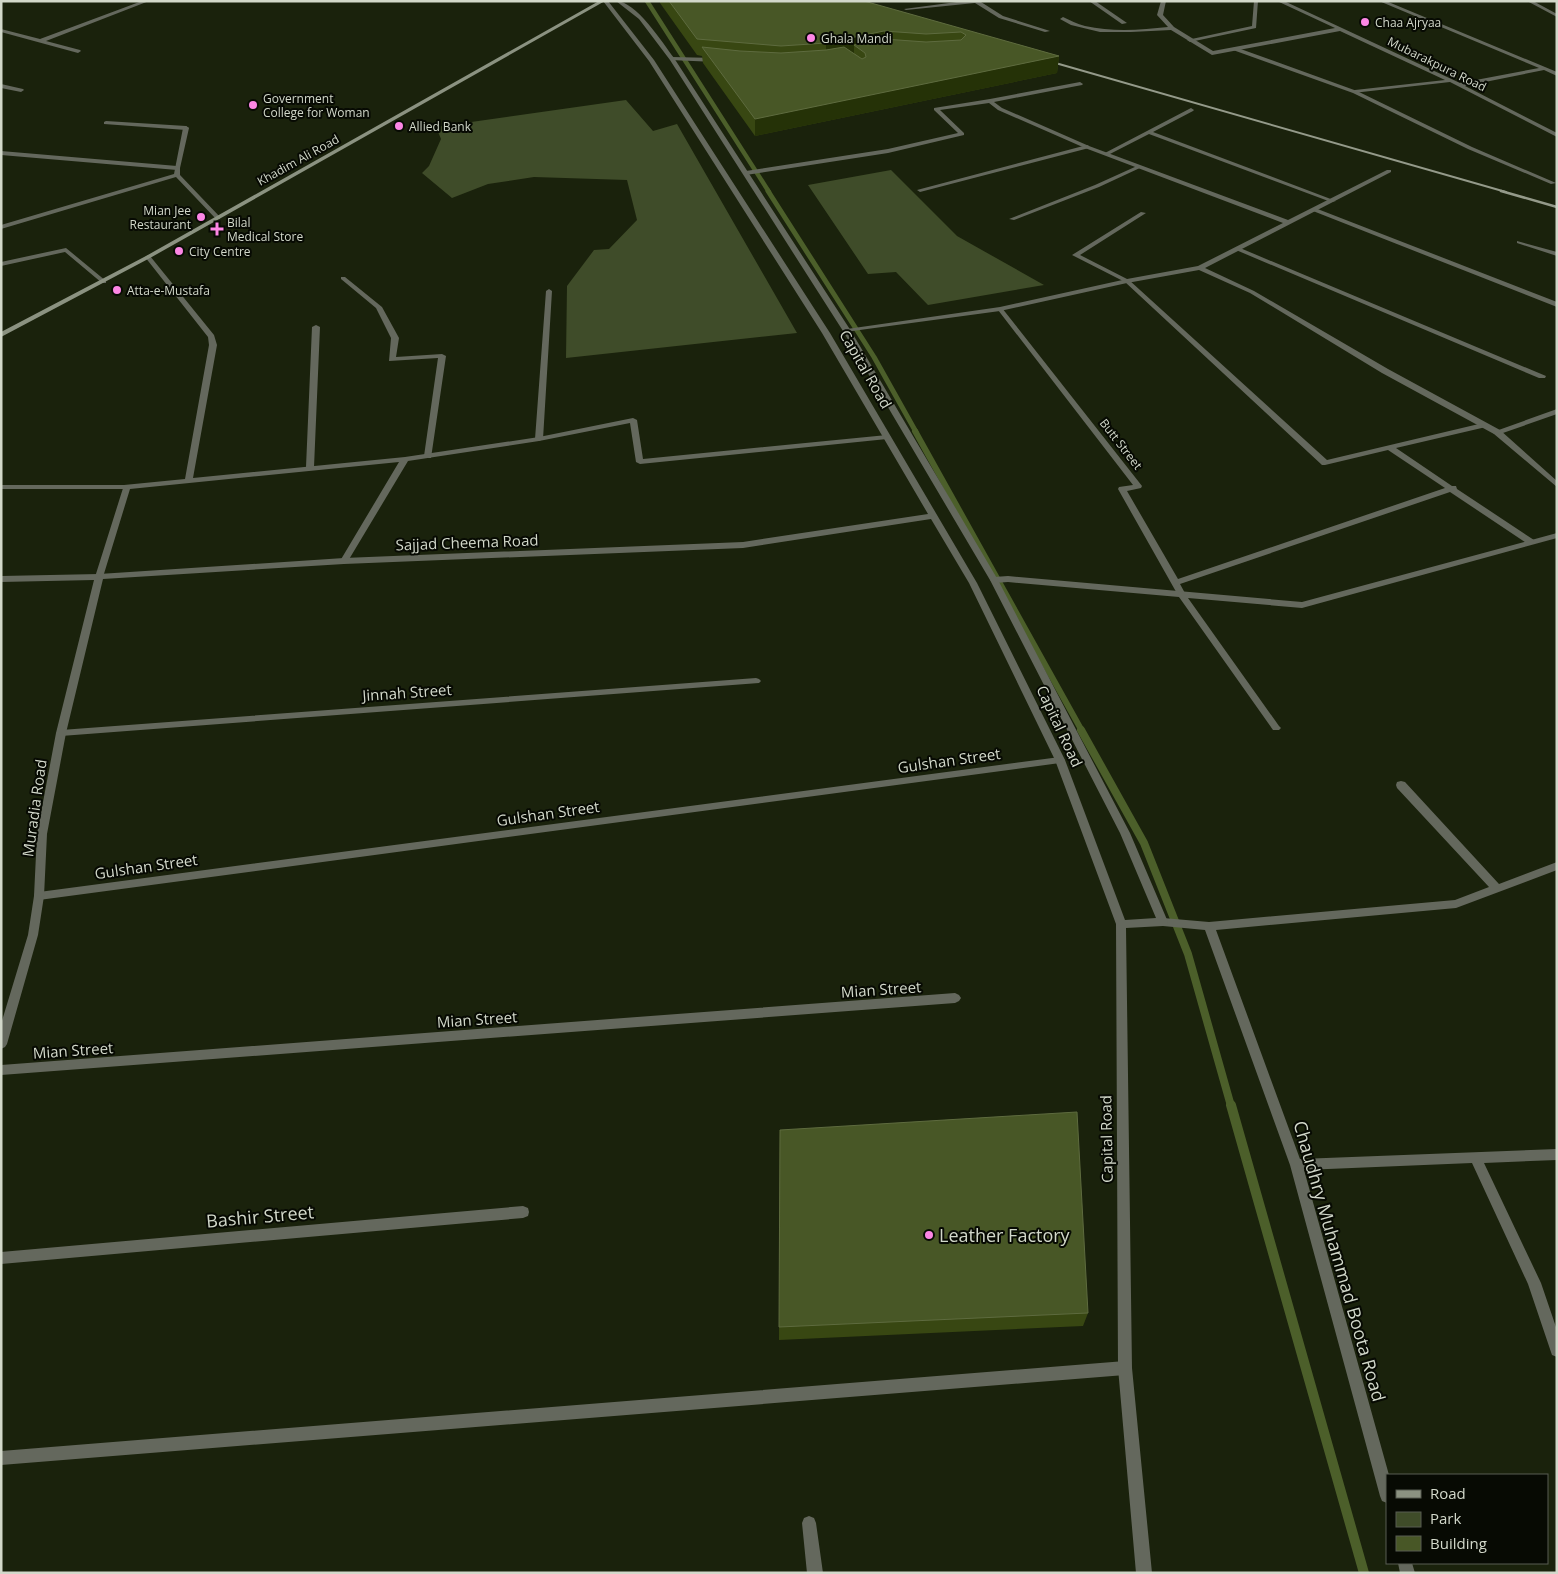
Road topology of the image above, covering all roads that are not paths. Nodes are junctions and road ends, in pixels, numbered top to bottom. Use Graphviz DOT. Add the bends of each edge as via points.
graph roads {
  1 [pos="147,1"];
  2 [pos="604,1"];
  3 [pos="618,1"];
  4 [pos="979,1"];
  5 [pos="1091,1"];
  6 [pos="1164,1"];
  7 [pos="1256,1"];
  8 [pos="1279,1"];
  9 [pos="1383,1"];
  10 [pos="1529,1"];
  11 [pos="906,9"];
  12 [pos="1554,12"];
  13 [pos="1557,16"];
  14 [pos="1063,19"];
  15 [pos="1124,23"];
  16 [pos="1172,28"];
  17 [pos="1340,29"];
  18 [pos="1,30"];
  19 [pos="1047,31"];
  20 [pos="1190,40"];
  21 [pos="40,41"];
  22 [pos="1235,49"];
  23 [pos="78,52"];
  24 [pos="671,59"];
  25 [pos="651,60"];
  26 [pos="658,60"];
  27 [pos="724,62"];
  28 [pos="1544,69"];
  29 [pos="1557,74"];
  30 [pos="1449,81"];
  31 [pos="1080,84"];
  32 [pos="1459,85"];
  33 [pos="1,86"];
  34 [pos="21,90"];
  35 [pos="1355,92"];
  36 [pos="990,101"];
  37 [pos="1191,110"];
  38 [pos="106,123"];
  39 [pos="1149,132"];
  40 [pos="1557,135"];
  41 [pos="1087,147"];
  42 [pos="1,152"];
  43 [pos="1106,154"];
  44 [pos="1139,167"];
  45 [pos="1389,171"];
  46 [pos="177,172"];
  47 [pos="746,173"];
  48 [pos="1553,182"];
  49 [pos="920,190"];
  50 [pos="1333,201"];
  51 [pos="1315,210"];
  52 [pos="1143,213"];
  53 [pos="218,218"];
  54 [pos="1012,219"];
  55 [pos="1290,222"];
  56 [pos="1,227"];
  57 [pos="1518,242"];
  58 [pos="1238,249"];
  59 [pos="1557,254"];
  60 [pos="148,257"];
  61 [pos="1,264"];
  62 [pos="1200,268"];
  63 [pos="343,278"];
  64 [pos="1127,281"];
  65 [pos="104,282"];
  66 [pos="549,291"];
  67 [pos="1557,305"];
  68 [pos="1000,309"];
  69 [pos="316,328"];
  70 [pos="837,332"];
  71 [pos="1,335"];
  72 [pos="1542,376"];
  73 [pos="1557,411"];
  74 [pos="1483,425"];
  75 [pos="1497,432"];
  76 [pos="887,437"];
  77 [pos="538,439"];
  78 [pos="1389,447"];
  79 [pos="428,456"];
  80 [pos="405,459"];
  81 [pos="310,467"];
  82 [pos="189,479"];
  83 [pos="1557,485"];
  84 [pos="1,487"];
  85 [pos="127,487"];
  86 [pos="1453,488"];
  87 [pos="933,516"];
  88 [pos="1557,535"];
  89 [pos="1531,542"];
  90 [pos="344,561"];
  91 [pos="99,577"];
  92 [pos="1,579"];
  93 [pos="986,581"];
  94 [pos="1176,583"];
  95 [pos="1182,595"];
  96 [pos="756,682"];
  97 [pos="1276,728"];
  98 [pos="61,733"];
  99 [pos="1060,760"];
  100 [pos="1401,786"];
  101 [pos="1557,866"];
  102 [pos="1497,889"];
  103 [pos="39,896"];
  104 [pos="1163,922"];
  105 [pos="1121,924"];
  106 [pos="1209,926"];
  107 [pos="955,998"];
  108 [pos="5,1020"];
  109 [pos="1,1044"];
  110 [pos="1,1070"];
  111 [pos="1557,1154"];
  112 [pos="1475,1157"];
  113 [pos="1296,1165"];
  114 [pos="523,1212"];
  115 [pos="1,1258"];
  116 [pos="1557,1350"];
  117 [pos="1125,1368"];
  118 [pos="1,1458"];
  119 [pos="1386,1492"];
  120 [pos="809,1523"];
  121 [pos="815,1573"];
  122 [pos="1144,1573"];
  1 -- 21 [label="street"];
  2 -- 25 [label="street, Capital Road"];
  2 -- 53 [label="main road, Khadim Ali Road"];
  3 -- 24 [label="street" via="641,18"];
  4 -- 11 [label="street"];
  4 -- 19 [label="street" via="1001,17"];
  5 -- 15 [label="street"];
  6 -- 16 [label="street" via="1160,14"];
  7 -- 20 [label="street" via="1254,27"];
  8 -- 17 [label="street, Mubarakpura Road"];
  9 -- 28 [label="street"];
  10 -- 12 [label="street"];
  12 -- 13 [label="street"];
  14 -- 16 [label="street" via="1070,24 1110,31"];
  16 -- 20 [label="street"];
  17 -- 22 [label="street"];
  17 -- 30 [label="street, Mubarakpura Road"];
  18 -- 21 [label="street"];
  20 -- 22 [label="street" via="1212,53"];
  21 -- 23 [label="street"];
  22 -- 35 [label="street"];
  24 -- 27 [label="street"];
  24 -- 47 [label="street"];
  25 -- 26 [label="street"];
  25 -- 70 [label="street, Capital Road"];
  28 -- 29 [label="street"];
  28 -- 32 [label="street"];
  30 -- 32 [label="street, Mubarakpura Road"];
  30 -- 35 [label="street"];
  31 -- 36 [label="street"];
  32 -- 40 [label="street, Mubarakpura Road"];
  33 -- 34 [label="street"];
  35 -- 48 [label="street" via="1470,148"];
  36 -- 41 [label="street" via="1000,109"];
  36 -- 47 [label="street" via="936,109 962,134 888,151"];
  37 -- 39 [label="street"];
  38 -- 46 [label="street" via="186,128"];
  39 -- 43 [label="street"];
  39 -- 50 [label="street"];
  41 -- 43 [label="street"];
  41 -- 49 [label="street"];
  42 -- 46 [label="street"];
  43 -- 44 [label="street"];
  44 -- 54 [label="street"];
  44 -- 55 [label="street"];
  45 -- 50 [label="street"];
  46 -- 53 [label="street"];
  46 -- 56 [label="street"];
  47 -- 70 [label="street"];
  50 -- 51 [label="street"];
  51 -- 55 [label="street"];
  51 -- 67 [label="street"];
  52 -- 64 [label="street" via="1075,255"];
  53 -- 60 [label="main road, Khadim Ali Road"];
  55 -- 58 [label="street"];
  57 -- 59 [label="street"];
  58 -- 62 [label="street"];
  58 -- 72 [label="street"];
  60 -- 65 [label="main road, Khadim Ali Road"];
  60 -- 82 [label="street" via="211,337 213,345"];
  61 -- 65 [label="street" via="66,250"];
  62 -- 64 [label="street"];
  62 -- 74 [label="street" via="1252,292"];
  63 -- 79 [label="street" via="379,307 395,338 392,359 442,356"];
  64 -- 68 [label="street"];
  64 -- 78 [label="street" via="1325,462"];
  65 -- 71 [label="main road, Khadim Ali Road"];
  66 -- 77 [label="street"];
  68 -- 70 [label="street"];
  68 -- 94 [label="street, Butt Street" via="1138,486 1122,489"];
  69 -- 81 [label="street"];
  70 -- 76 [label="street, Capital Road"];
  70 -- 93 [label="street" via="957,517"];
  73 -- 75 [label="street"];
  74 -- 75 [label="street"];
  74 -- 78 [label="street"];
  75 -- 83 [label="street"];
  76 -- 77 [label="street" via="640,462 633,420"];
  76 -- 87 [label="street, Capital Road"];
  77 -- 79 [label="street"];
  78 -- 86 [label="street"];
  79 -- 80 [label="street"];
  80 -- 81 [label="street"];
  80 -- 90 [label="street"];
  81 -- 82 [label="street"];
  82 -- 85 [label="street"];
  84 -- 85 [label="street"];
  85 -- 91 [label="street, Muradia Road"];
  86 -- 89 [label="street"];
  86 -- 94 [label="street"];
  87 -- 90 [label="street, Sajjad Cheema Road" via="742,545"];
  87 -- 93 [label="street, Capital Road"];
  88 -- 89 [label="street"];
  89 -- 95 [label="street" via="1302,605"];
  90 -- 91 [label="street, Sajjad Cheema Road"];
  91 -- 92 [label="street, Sajjad Cheema Road"];
  91 -- 98 [label="street, Muradia Road"];
  93 -- 95 [label="street" via="1008,579"];
  93 -- 99 [label="street, Capital Road"];
  93 -- 104 [label="street" via="1125,833"];
  94 -- 95 [label="street, Butt Street"];
  95 -- 97 [label="street, Butt Street"];
  96 -- 98 [label="street, Jinnah Street"];
  98 -- 103 [label="street, Muradia Road" via="42,834"];
  99 -- 103 [label="street, Gulshan Street"];
  99 -- 105 [label="street, Capital Road"];
  100 -- 102 [label="street"];
  101 -- 102 [label="street"];
  102 -- 106 [label="street" via="1456,904"];
  103 -- 108 [label="street, Muradia Road" via="33,935"];
  104 -- 105 [label="street"];
  104 -- 106 [label="street"];
  105 -- 117 [label="street, Capital Road"];
  106 -- 113 [label="street, Chaudhry Muhammad Boota Road"];
  107 -- 110 [label="street, Mian Street"];
  108 -- 109 [label="street, Muradia Road"];
  111 -- 112 [label="street"];
  112 -- 113 [label="street"];
  112 -- 116 [label="street" via="1534,1283"];
  113 -- 119 [label="street, Chaudhry Muhammad Boota Road"];
  114 -- 115 [label="street, Bashir Street"];
  117 -- 118 [label="street"];
  117 -- 122 [label="street, Capital Road"];
  120 -- 121 [label="street"];
}
